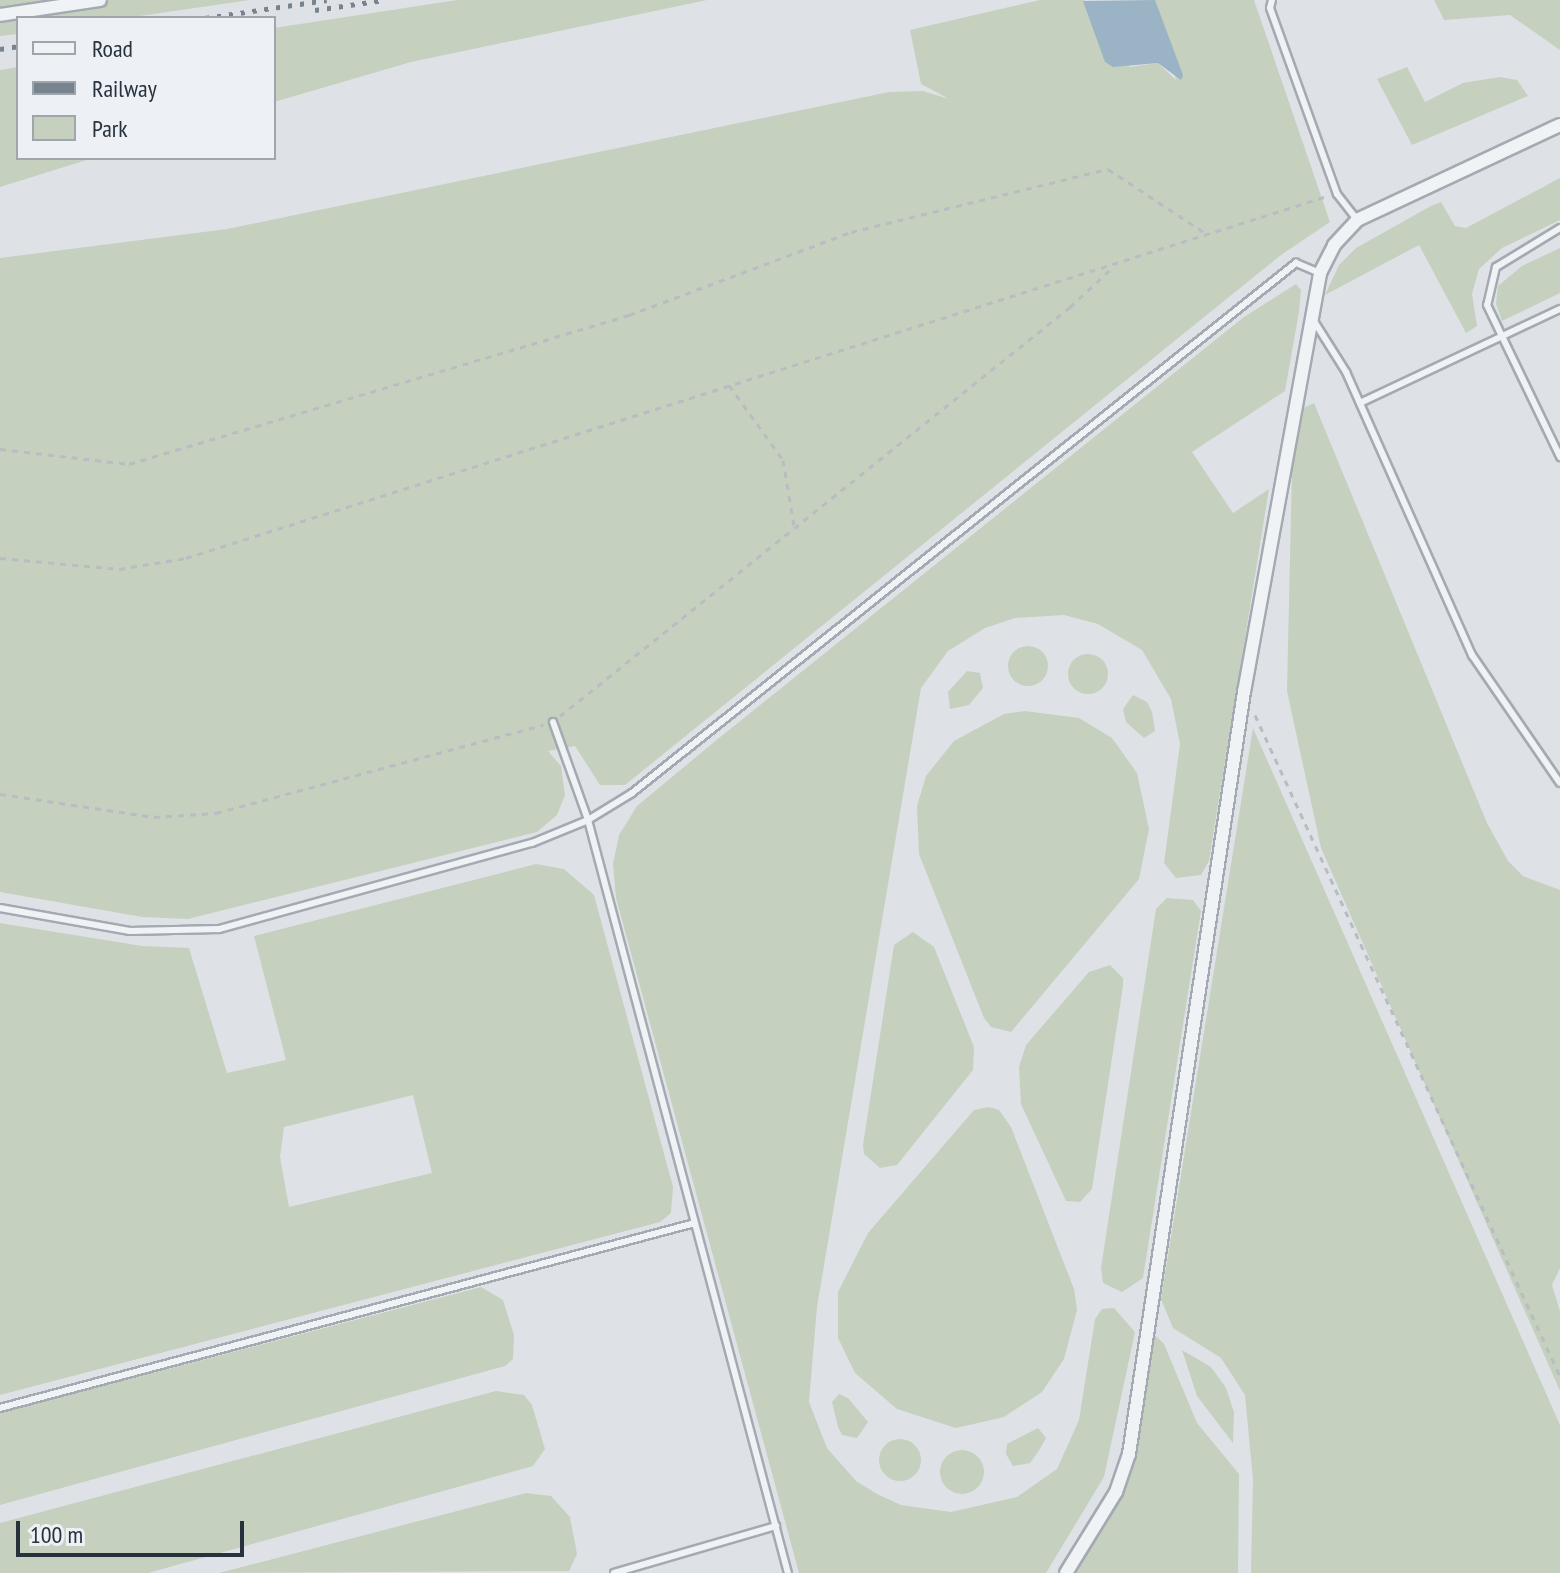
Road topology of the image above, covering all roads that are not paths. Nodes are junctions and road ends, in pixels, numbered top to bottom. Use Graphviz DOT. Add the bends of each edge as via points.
graph roads {
  1 [pos="100,0"];
  2 [pos="1272,0"];
  3 [pos="0,15"];
  4 [pos="1560,125"];
  5 [pos="1357,220"];
  6 [pos="1560,228"];
  7 [pos="1320,273"];
  8 [pos="1560,309"];
  9 [pos="1312,318"];
  10 [pos="1502,336"];
  11 [pos="1360,403"];
  12 [pos="1560,457"];
  13 [pos="553,722"];
  14 [pos="1560,783"];
  15 [pos="588,820"];
  16 [pos="0,908"];
  17 [pos="695,1223"];
  18 [pos="0,1408"];
  19 [pos="776,1526"];
  20 [pos="614,1573"];
  21 [pos="788,1573"];
  22 [pos="1066,1573"];
  1 -- 3 [label="street"];
  2 -- 5 [label="lane" via="1270,8 1337,194"];
  4 -- 5 [label="street"];
  5 -- 7 [label="street" via="1334,245"];
  6 -- 10 [label="lane" via="1496,267 1487,305"];
  7 -- 9 [label="street"];
  7 -- 15 [label="lane" via="1296,263 632,793"];
  8 -- 10 [label="lane"];
  9 -- 11 [label="lane"];
  9 -- 22 [label="street" via="1244,692 1129,1454 1116,1492"];
  10 -- 11 [label="lane"];
  10 -- 12 [label="lane"];
  11 -- 14 [label="lane" via="1472,655"];
  13 -- 15 [label="lane"];
  15 -- 16 [label="lane" via="532,843 219,929 130,931"];
  15 -- 17 [label="lane"];
  17 -- 18 [label="lane"];
  17 -- 19 [label="lane"];
  19 -- 20 [label="lane"];
  19 -- 21 [label="lane"];
}
